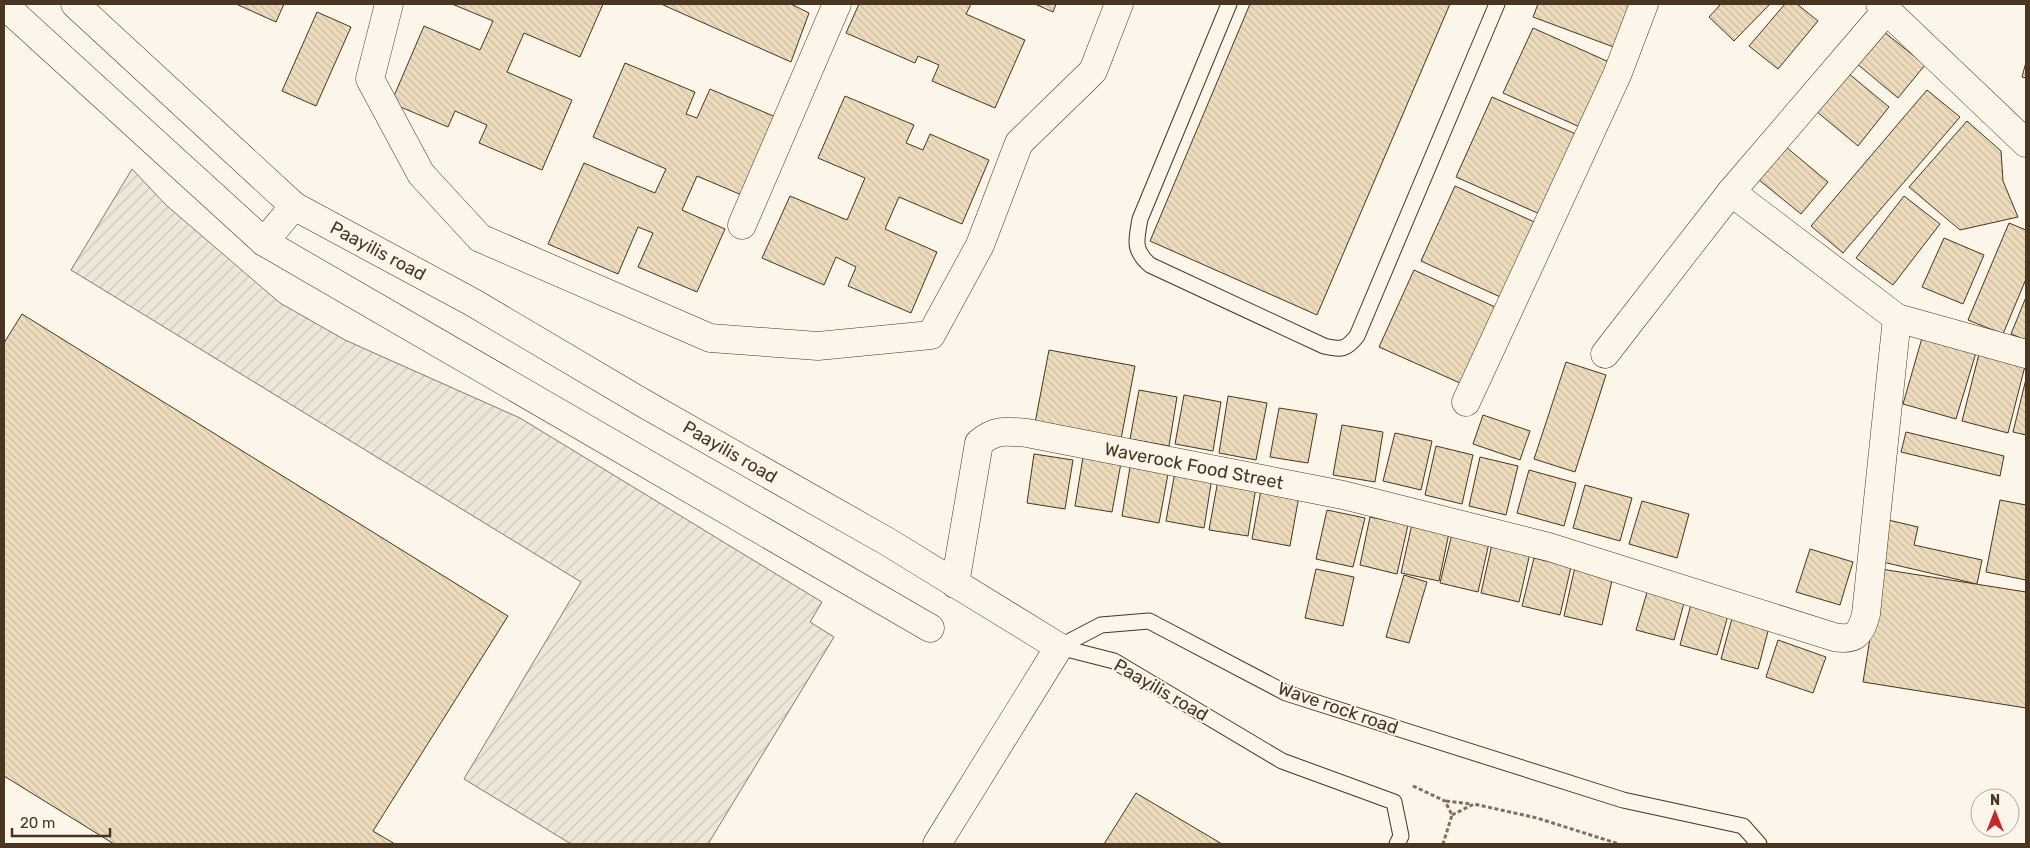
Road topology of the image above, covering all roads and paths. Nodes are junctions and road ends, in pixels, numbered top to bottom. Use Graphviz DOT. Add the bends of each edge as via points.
graph roads {
  1 [pos="75,4"];
  2 [pos="389,4"];
  3 [pos="837,4"];
  4 [pos="1120,4"];
  5 [pos="1229,4"];
  6 [pos="1497,4"];
  7 [pos="1644,4"];
  8 [pos="4,5"];
  9 [pos="1883,7"];
  10 [pos="2026,142"];
  11 [pos="1731,192"];
  12 [pos="294,206"];
  13 [pos="742,225"];
  14 [pos="264,242"];
  15 [pos="1897,318"];
  16 [pos="1605,354"];
  17 [pos="2026,354"];
  18 [pos="1466,402"];
  19 [pos="955,584"];
  20 [pos="930,628"];
  21 [pos="1059,647"];
  22 [pos="1445,801"];
  23 [pos="1474,804"];
  24 [pos="1452,815"];
  25 [pos="937,844"];
  26 [pos="1397,844"];
  27 [pos="1619,844"];
  28 [pos="1759,844"];
  1 -- 12 [label="street, Paayilis road"];
  2 -- 4 [label="street" via="370,79 421,174 480,238 710,338 818,346 931,335 980,244 1019,143 1093,71"];
  3 -- 13 [label="street"];
  5 -- 6 [label="lane" via="1140,219 1136,240 1140,256 1150,266 1324,346 1338,349 1350,346 1357,336"];
  7 -- 18 [label="street" via="1617,75"];
  8 -- 14 [label="street"];
  9 -- 10 [label="street"];
  9 -- 11 [label="street"];
  11 -- 15 [label="street"];
  11 -- 16 [label="street"];
  12 -- 14 [label="street"];
  12 -- 19 [label="street, Paayilis road" via="472,302"];
  14 -- 20 [label="street"];
  15 -- 17 [label="street"];
  15 -- 19 [label="street, Waverock Food Street" via="1866,614 1857,634 1846,639 1549,547 1343,495 1007,431 989,434 978,443"];
  19 -- 21 [label="street, Paayilis road"];
  21 -- 25 [label="street"];
  21 -- 26 [label="lane, Paayilis road" via="1114,661 1282,761 1394,802 1401,836"];
  21 -- 28 [label="lane, Wave rock road" via="1102,625 1149,621 1286,693 1624,800 1743,826"];
  22 -- 23 [label="path"];
  23 -- 24 [label="path"];
  23 -- 27 [label="path" via="1537,818"];
}
